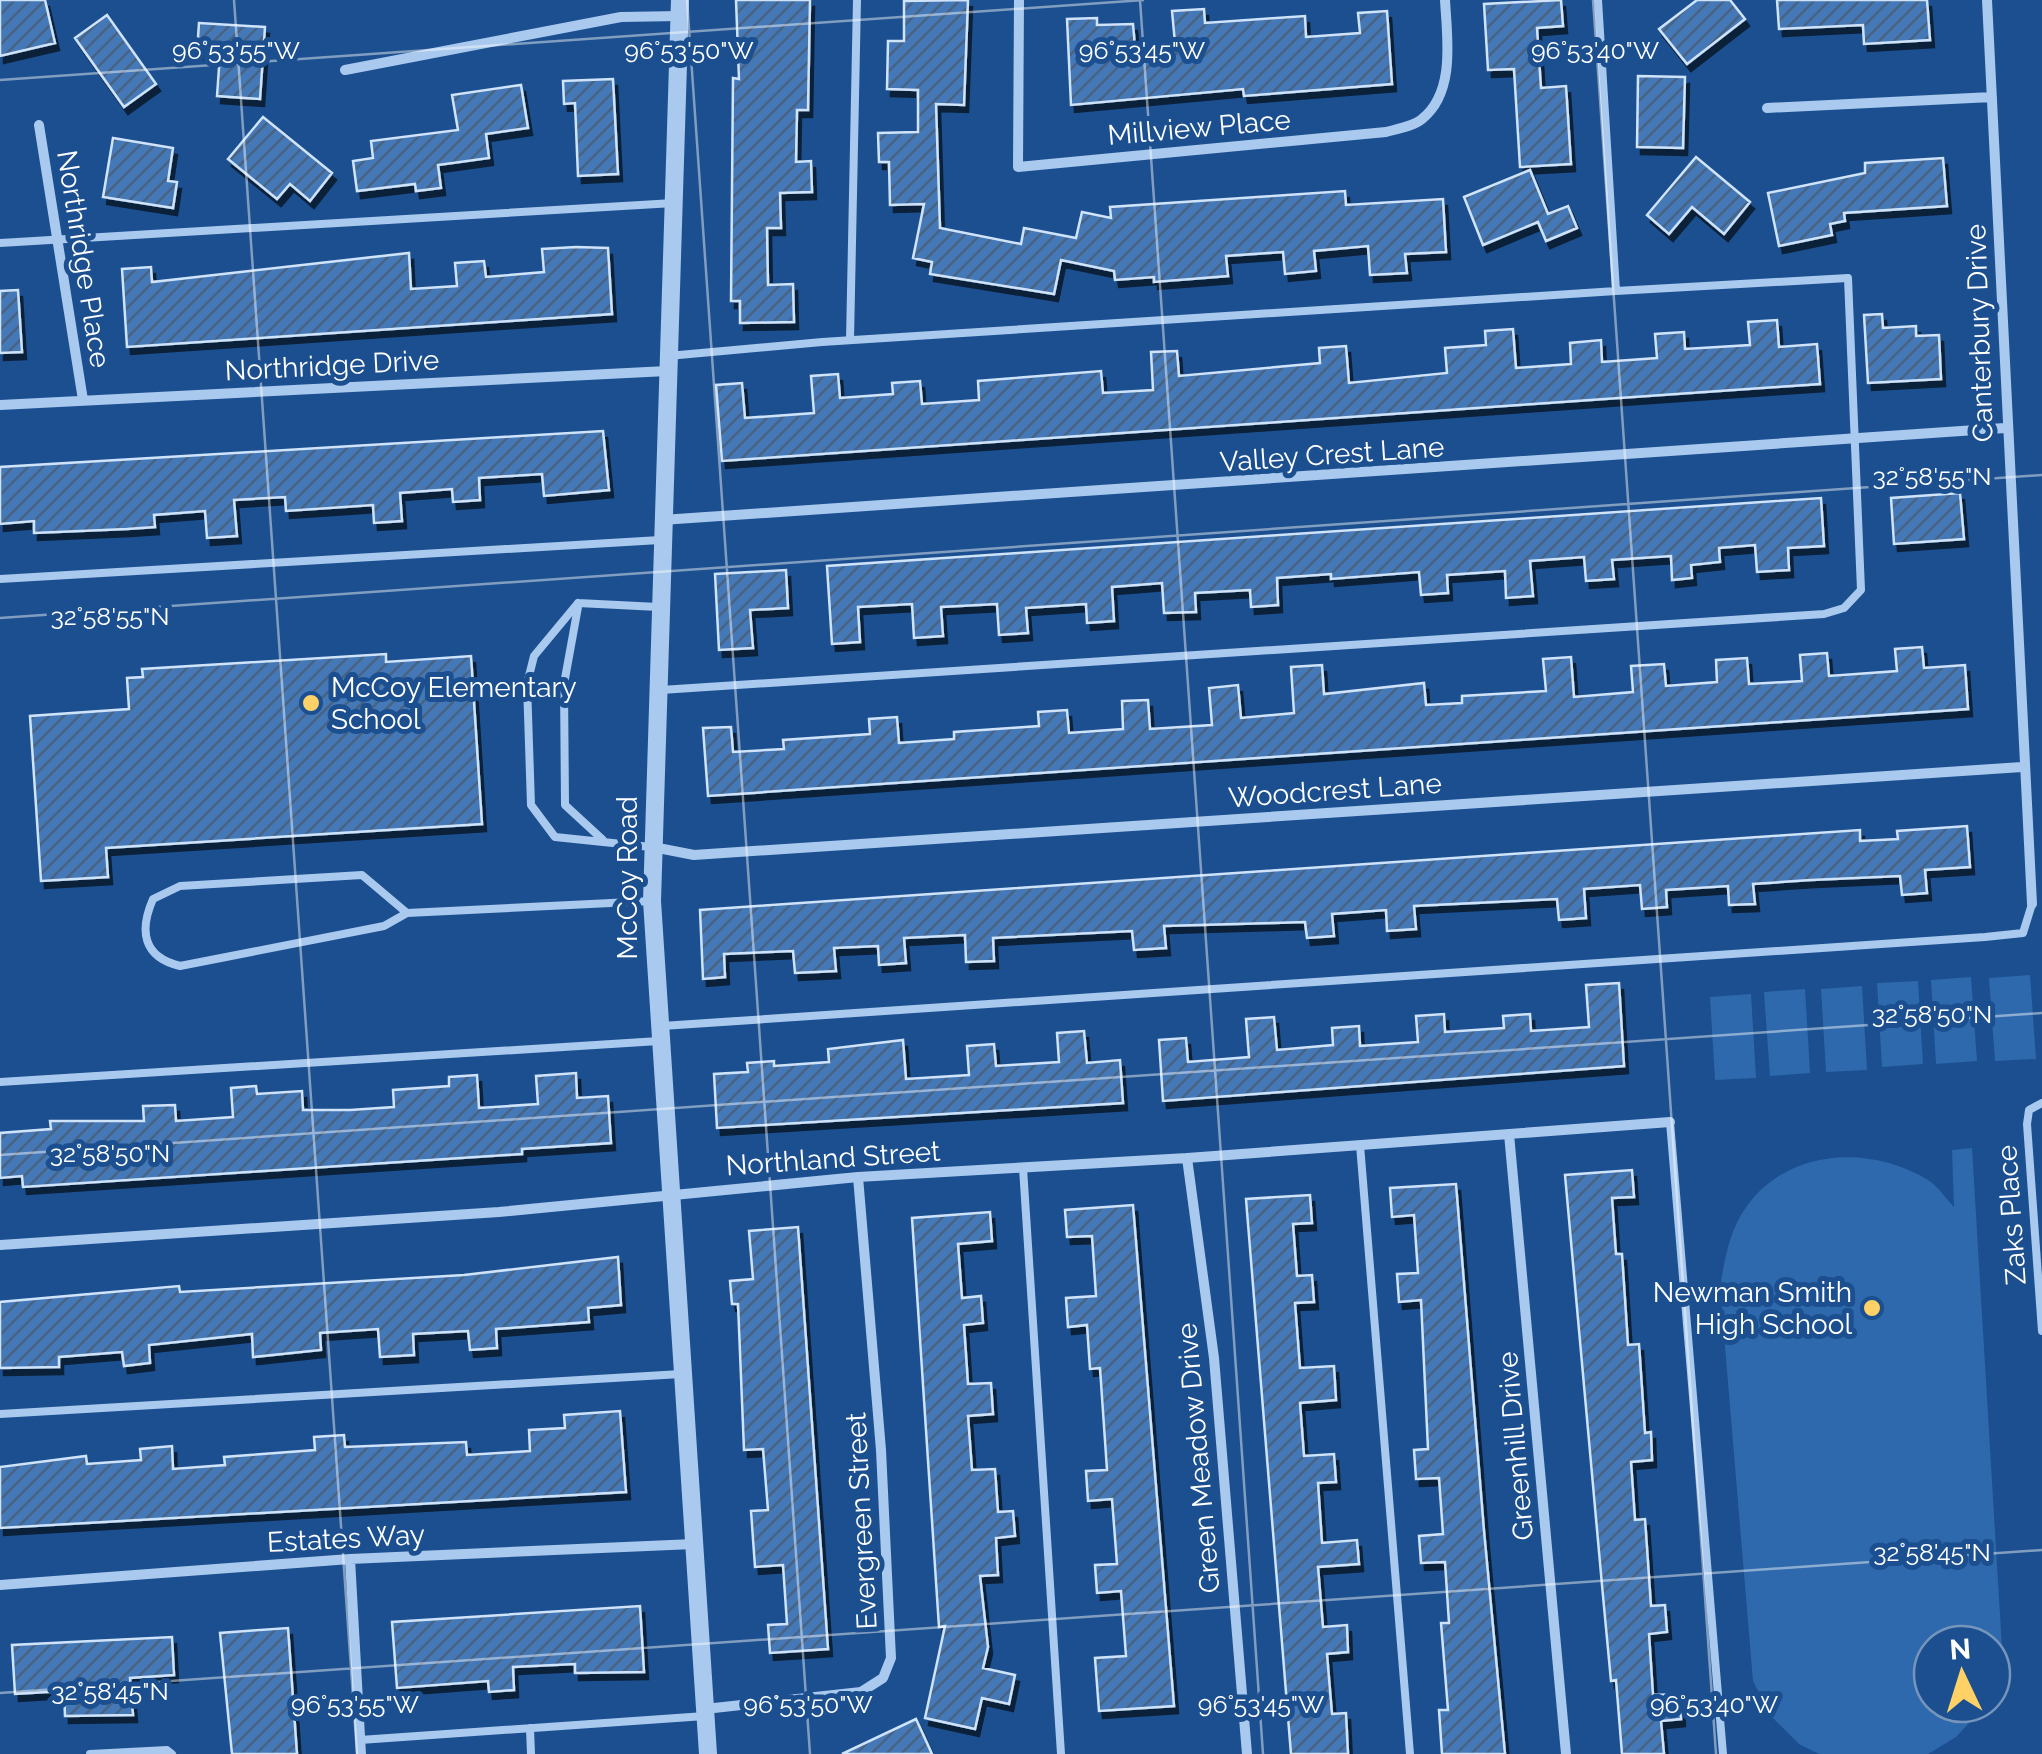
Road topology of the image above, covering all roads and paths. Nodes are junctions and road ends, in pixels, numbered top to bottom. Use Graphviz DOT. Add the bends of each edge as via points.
graph roads {
  1 [pos="856,0"];
  2 [pos="1019,0"];
  3 [pos="1445,0"];
  4 [pos="1598,0"];
  5 [pos="1987,0"];
  6 [pos="680,8"];
  7 [pos="345,70"];
  8 [pos="1992,97"];
  9 [pos="1768,108"];
  10 [pos="40,126"];
  11 [pos="674,202"];
  12 [pos="59,238"];
  13 [pos="0,243"];
  14 [pos="1616,291"];
  15 [pos="850,340"];
  16 [pos="668,364"];
  17 [pos="83,400"];
  18 [pos="0,405"];
  19 [pos="2006,428"];
  20 [pos="1856,438"];
  21 [pos="661,530"];
  22 [pos="0,580"];
  23 [pos="578,602"];
  24 [pos="658,608"];
  25 [pos="656,690"];
  26 [pos="2022,767"];
  27 [pos="605,842"];
  28 [pos="653,847"];
  29 [pos="652,901"];
  30 [pos="2032,904"];
  31 [pos="407,913"];
  32 [pos="658,1033"];
  33 [pos="0,1082"];
  34 [pos="2042,1102"];
  35 [pos="1670,1122"];
  36 [pos="1509,1134"];
  37 [pos="1360,1145"];
  38 [pos="1187,1158"];
  39 [pos="1023,1168"];
  40 [pos="858,1177"];
  41 [pos="670,1192"];
  42 [pos="0,1245"];
  43 [pos="2042,1331"];
  44 [pos="681,1374"];
  45 [pos="0,1414"];
  46 [pos="694,1544"];
  47 [pos="350,1559"];
  48 [pos="0,1585"];
  49 [pos="705,1712"];
  50 [pos="530,1728"];
  51 [pos="360,1740"];
  52 [pos="90,1754"];
  53 [pos="172,1754"];
  54 [pos="361,1754"];
  55 [pos="532,1754"];
  56 [pos="708,1754"];
  57 [pos="1061,1754"];
  58 [pos="1247,1754"];
  59 [pos="1410,1754"];
  60 [pos="1566,1754"];
  61 [pos="1722,1754"];
  1 -- 15 [label="lane"];
  2 -- 3 [label="street, Millview Place" via="1018,167 1386,132 1422,120 1439,97 1448,55"];
  4 -- 14 [label="lane"];
  5 -- 8 [label="street, Canterbury Drive"];
  6 -- 7 [label="street"];
  6 -- 11 [label="street, McCoy Road"];
  8 -- 9 [label="street"];
  8 -- 19 [label="street, Canterbury Drive"];
  10 -- 12 [label="street, Northridge Place"];
  11 -- 12 [label="lane"];
  11 -- 16 [label="street, McCoy Road"];
  12 -- 13 [label="lane"];
  12 -- 17 [label="street, Northridge Place"];
  14 -- 15 [label="lane"];
  14 -- 20 [label="lane" via="1848,278"];
  15 -- 16 [label="lane"];
  16 -- 17 [label="street, Northridge Drive"];
  16 -- 21 [label="street, McCoy Road"];
  17 -- 18 [label="street, Northridge Drive"];
  19 -- 20 [label="street, Valley Crest Lane"];
  19 -- 26 [label="street, Canterbury Drive"];
  20 -- 21 [label="street, Valley Crest Lane"];
  20 -- 25 [label="lane" via="1861,590 1844,608 1824,614"];
  21 -- 22 [label="lane"];
  21 -- 24 [label="street, McCoy Road"];
  23 -- 24 [label="lane"];
  23 -- 27 [label="lane" via="564,684 565,805"];
  23 -- 27 [label="lane" via="534,656 528,684 531,805 555,837"];
  24 -- 25 [label="street, McCoy Road"];
  25 -- 28 [label="street, McCoy Road"];
  26 -- 28 [label="street, Woodcrest Lane" via="694,856"];
  26 -- 30 [label="street, Canterbury Drive"];
  27 -- 28 [label="lane"];
  28 -- 29 [label="street, McCoy Road"];
  29 -- 31 [label="lane"];
  29 -- 32 [label="street, McCoy Road"];
  30 -- 32 [label="lane" via="2023,933 1985,937"];
  31 -- 31 [label="lane" via="362,875 180,886 152,899 143,922 146,942 160,961 180,966 384,926"];
  32 -- 33 [label="lane"];
  32 -- 41 [label="street, McCoy Road"];
  34 -- 43 [label="lane, Zaks Place" via="2029,1110 2027,1124"];
  35 -- 36 [label="street, Northland Street"];
  35 -- 61 [label="lane"];
  36 -- 37 [label="street, Northland Street"];
  36 -- 60 [label="street, Greenhill Drive"];
  37 -- 38 [label="street, Northland Street"];
  37 -- 59 [label="lane"];
  38 -- 39 [label="street, Northland Street"];
  38 -- 58 [label="street, Green Meadow Drive" via="1214,1358"];
  39 -- 40 [label="street, Northland Street"];
  39 -- 57 [label="lane"];
  40 -- 41 [label="street, Northland Street"];
  40 -- 49 [label="street, Evergreen Street" via="882,1450 891,1658 883,1678 861,1692"];
  41 -- 42 [label="street, Northland Street" via="500,1212"];
  41 -- 44 [label="street, McCoy Road"];
  44 -- 45 [label="lane"];
  44 -- 46 [label="street, McCoy Road"];
  46 -- 47 [label="street, Estates Way"];
  46 -- 49 [label="street, McCoy Road"];
  47 -- 48 [label="street, Estates Way"];
  47 -- 51 [label="street"];
  49 -- 50 [label="lane"];
  49 -- 56 [label="street, McCoy Road"];
  50 -- 51 [label="lane"];
  50 -- 55 [label="lane"];
  51 -- 54 [label="street"];
  52 -- 53 [label="lane"];
}
